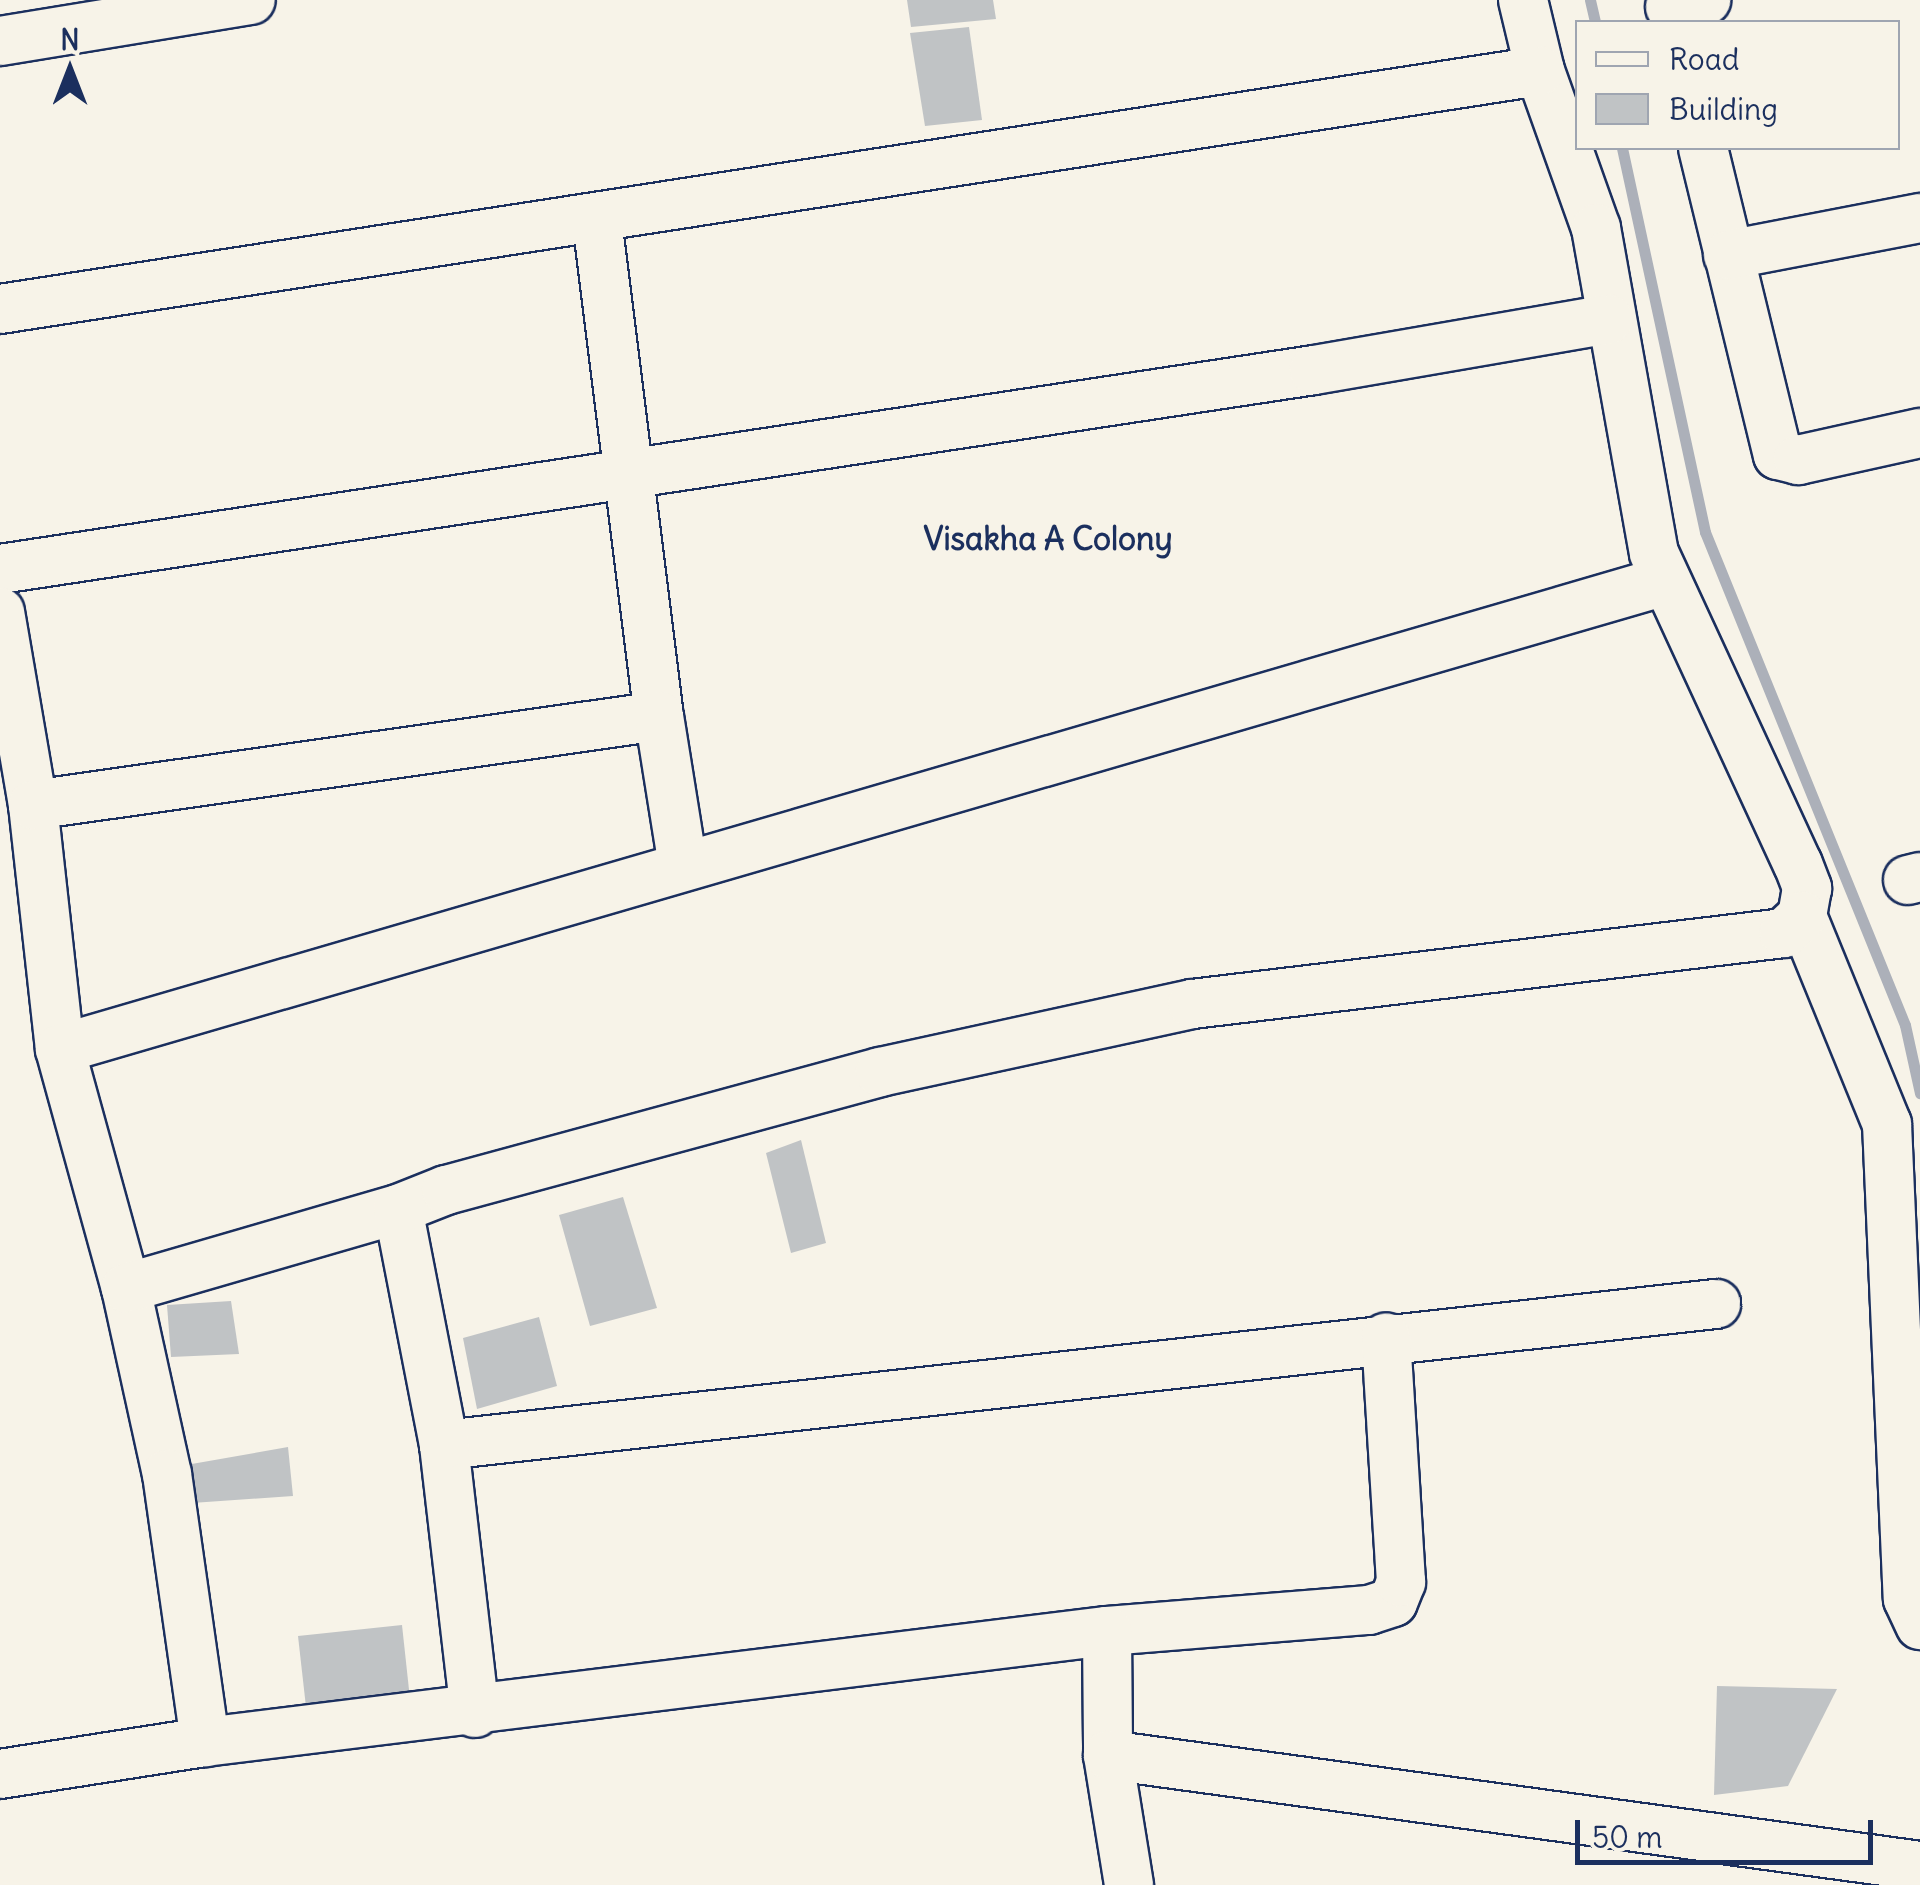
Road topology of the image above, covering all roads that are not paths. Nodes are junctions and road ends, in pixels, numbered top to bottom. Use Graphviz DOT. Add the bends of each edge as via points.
graph roads {
  1 [pos="251,0"];
  2 [pos="1523,0"];
  3 [pos="0,41"];
  4 [pos="1540,71"];
  5 [pos="1703,150"];
  6 [pos="1920,218"];
  7 [pos="598,220"];
  8 [pos="1728,255"];
  9 [pos="0,309"];
  10 [pos="1609,319"];
  11 [pos="1920,433"];
  12 [pos="627,472"];
  13 [pos="0,569"];
  14 [pos="1666,582"];
  15 [pos="0,612"];
  16 [pos="659,716"];
  17 [pos="33,805"];
  18 [pos="683,866"];
  19 [pos="1802,916"];
  20 [pos="60,1049"];
  21 [pos="398,1209"];
  22 [pos="126,1288"];
  23 [pos="1716,1304"];
  24 [pos="1386,1337"];
  25 [pos="444,1445"];
  26 [pos="1920,1625"];
  27 [pos="1107,1631"];
  28 [pos="475,1713"];
  29 [pos="205,1742"];
  30 [pos="1108,1756"];
  31 [pos="0,1774"];
  32 [pos="1920,1866"];
  33 [pos="1129,1885"];
  1 -- 3 [label="street"];
  2 -- 4 [label="street"];
  4 -- 7 [label="street"];
  4 -- 10 [label="street" via="1580,171"];
  5 -- 8 [label="street"];
  6 -- 8 [label="street"];
  7 -- 9 [label="street"];
  7 -- 12 [label="street"];
  8 -- 11 [label="street" via="1778,455 1798,460"];
  10 -- 12 [label="street"];
  10 -- 14 [label="street" via="1654,552"];
  12 -- 13 [label="street"];
  12 -- 16 [label="street"];
  14 -- 18 [label="street"];
  14 -- 19 [label="street" via="1798,864 1806,888"];
  15 -- 17 [label="street"];
  16 -- 17 [label="street"];
  16 -- 18 [label="street"];
  17 -- 20 [label="street"];
  18 -- 20 [label="street"];
  19 -- 21 [label="street" via="1784,933 1192,1004 880,1072 446,1190"];
  19 -- 26 [label="street" via="1888,1124 1908,1599"];
  20 -- 22 [label="street"];
  21 -- 22 [label="street"];
  21 -- 25 [label="street"];
  22 -- 29 [label="street" via="166,1474"];
  23 -- 24 [label="street"];
  24 -- 25 [label="street"];
  24 -- 27 [label="street" via="1402,1582 1393,1602 1370,1610"];
  25 -- 28 [label="street"];
  27 -- 28 [label="street"];
  27 -- 30 [label="street"];
  28 -- 29 [label="street"];
  29 -- 31 [label="street"];
  30 -- 32 [label="street"];
  30 -- 33 [label="street"];
}
